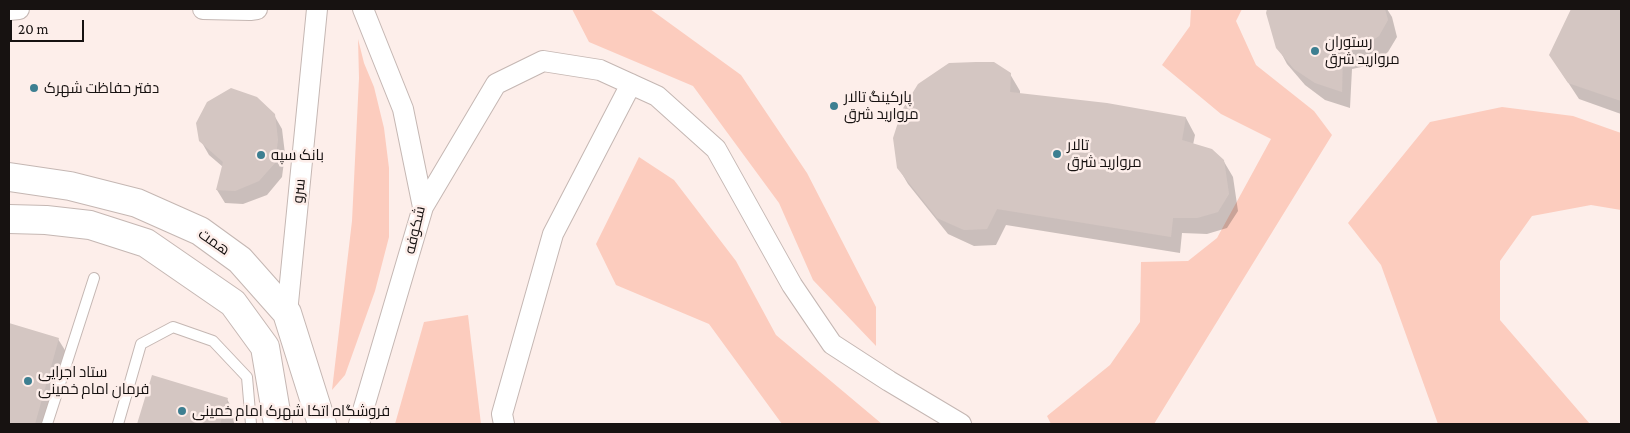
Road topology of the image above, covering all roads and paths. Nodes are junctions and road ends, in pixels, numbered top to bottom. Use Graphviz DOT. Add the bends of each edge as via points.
graph roads {
  1 [pos="19,9"];
  2 [pos="203,9"];
  3 [pos="256,9"];
  4 [pos="317,9"];
  5 [pos="363,9"];
  6 [pos="9,10"];
  7 [pos="631,84"];
  8 [pos="9,177"];
  9 [pos="423,207"];
  10 [pos="9,219"];
  11 [pos="94,278"];
  12 [pos="287,313"];
  13 [pos="47,424"];
  14 [pos="118,424"];
  15 [pos="251,424"];
  16 [pos="278,424"];
  17 [pos="322,424"];
  18 [pos="359,424"];
  19 [pos="504,424"];
  20 [pos="961,424"];
  1 -- 6 [label="street"];
  2 -- 3 [label="street"];
  4 -- 12 [label="street, سرو"];
  5 -- 9 [label="street, شکوفه" via="403,109"];
  7 -- 9 [label="street" via="600,70 543,61 496,84"];
  7 -- 19 [label="street" via="553,234 502,414"];
  7 -- 20 [label="street" via="657,96 716,149 792,285 832,344"];
  8 -- 12 [label="main road, همت" via="70,186 137,203 200,231 240,260"];
  9 -- 18 [label="street, شکوفه"];
  10 -- 16 [label="main road" via="90,225 146,243 233,303 265,347"];
  11 -- 13 [label="lane"];
  12 -- 17 [label="main road, همت"];
  14 -- 15 [label="lane" via="141,344 173,327 214,340 247,377"];
}
